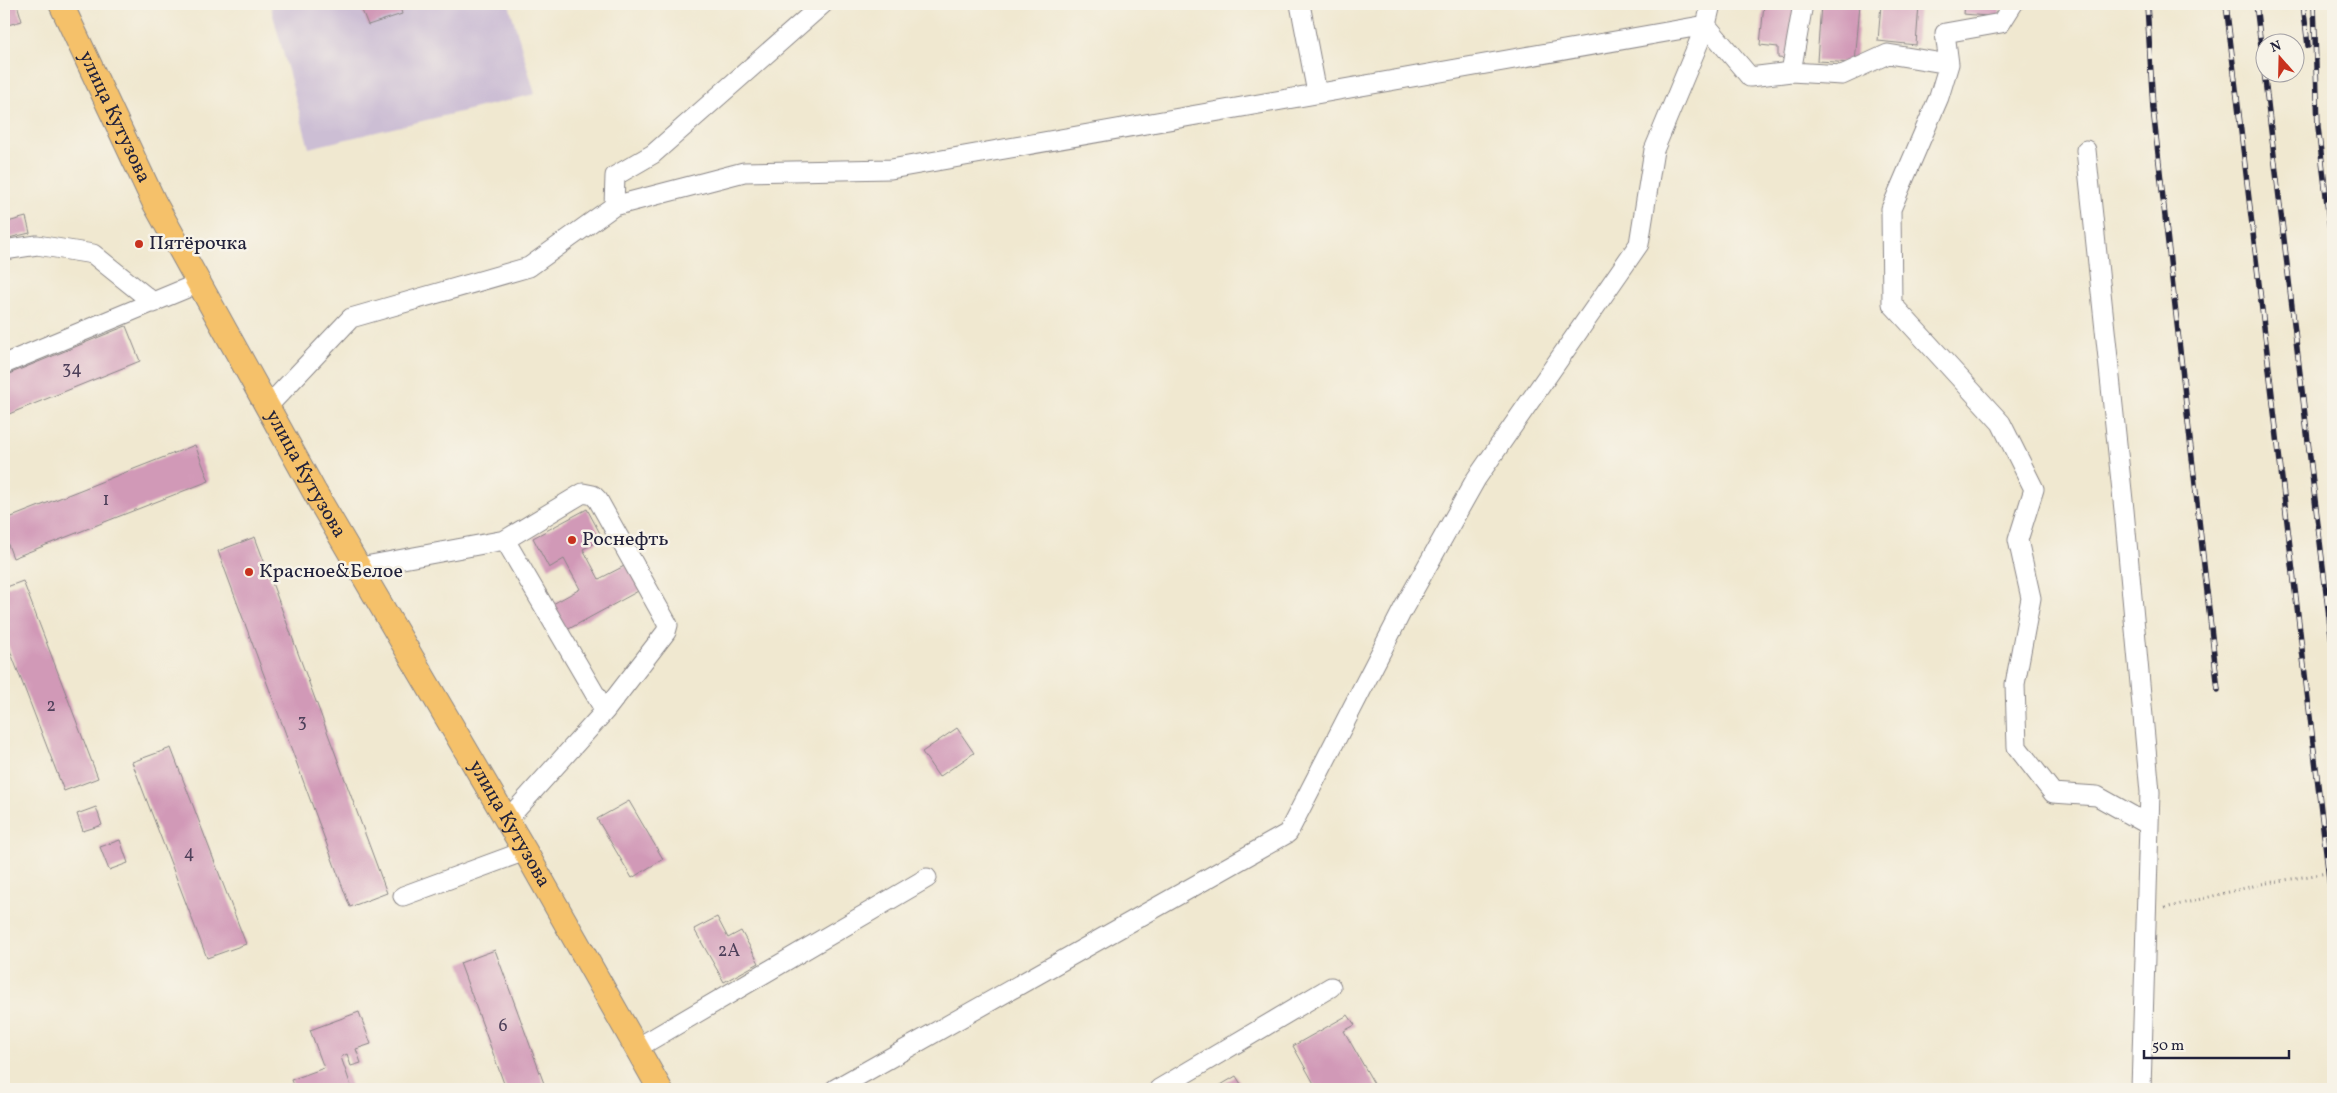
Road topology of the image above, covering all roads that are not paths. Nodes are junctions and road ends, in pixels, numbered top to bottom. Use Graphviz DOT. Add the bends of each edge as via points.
graph roads {
  1 [pos="61,4"];
  2 [pos="823,4"];
  3 [pos="1300,4"];
  4 [pos="1711,4"];
  5 [pos="1803,4"];
  6 [pos="2013,4"];
  7 [pos="1706,25"];
  8 [pos="1949,64"];
  9 [pos="1791,72"];
  10 [pos="1317,93"];
  11 [pos="2086,150"];
  12 [pos="614,206"];
  13 [pos="4,250"];
  14 [pos="199,283"];
  15 [pos="154,303"];
  16 [pos="4,364"];
  17 [pos="268,406"];
  18 [pos="505,540"];
  19 [pos="360,567"];
  20 [pos="605,710"];
  21 [pos="507,820"];
  22 [pos="2149,825"];
  23 [pos="525,851"];
  24 [pos="927,878"];
  25 [pos="403,896"];
  26 [pos="1331,987"];
  27 [pos="637,1048"];
  28 [pos="660,1089"];
  29 [pos="835,1089"];
  30 [pos="1159,1089"];
  31 [pos="2141,1089"];
  1 -- 14 [label="main road, улица Кутузова" via="154,202"];
  2 -- 12 [label="street" via="653,154 615,176"];
  3 -- 10 [label="street"];
  4 -- 7 [label="street"];
  5 -- 9 [label="street"];
  6 -- 8 [label="street" via="2001,23 1945,33"];
  7 -- 9 [label="street" via="1750,77"];
  7 -- 10 [label="street"];
  7 -- 29 [label="street" via="1654,150 1639,244 1476,479 1403,609 1288,833"];
  8 -- 9 [label="street" via="1888,54 1842,75"];
  8 -- 22 [label="street" via="1939,96 1891,209 1892,304 2001,423 2034,489 2018,540 2031,598 2015,684 2017,747 2053,793 2096,796"];
  10 -- 12 [label="street" via="891,169 744,172"];
  11 -- 22 [label="street" via="2124,510 2150,792"];
  12 -- 17 [label="street" via="529,267 351,318"];
  13 -- 15 [label="street" via="37,245 93,254"];
  14 -- 15 [label="street"];
  14 -- 17 [label="main road, улица Кутузова"];
  15 -- 16 [label="street"];
  17 -- 19 [label="main road, улица Кутузова"];
  18 -- 19 [label="street"];
  18 -- 20 [label="street"];
  18 -- 20 [label="street" via="583,493 593,494 598,500 668,624 666,632"];
  19 -- 21 [label="main road, улица Кутузова"];
  20 -- 21 [label="street"];
  21 -- 23 [label="main road, улица Кутузова"];
  22 -- 31 [label="street"];
  23 -- 25 [label="street"];
  23 -- 27 [label="main road, улица Кутузова"];
  24 -- 27 [label="street"];
  26 -- 30 [label="street"];
  27 -- 28 [label="main road, улица Кутузова"];
}
